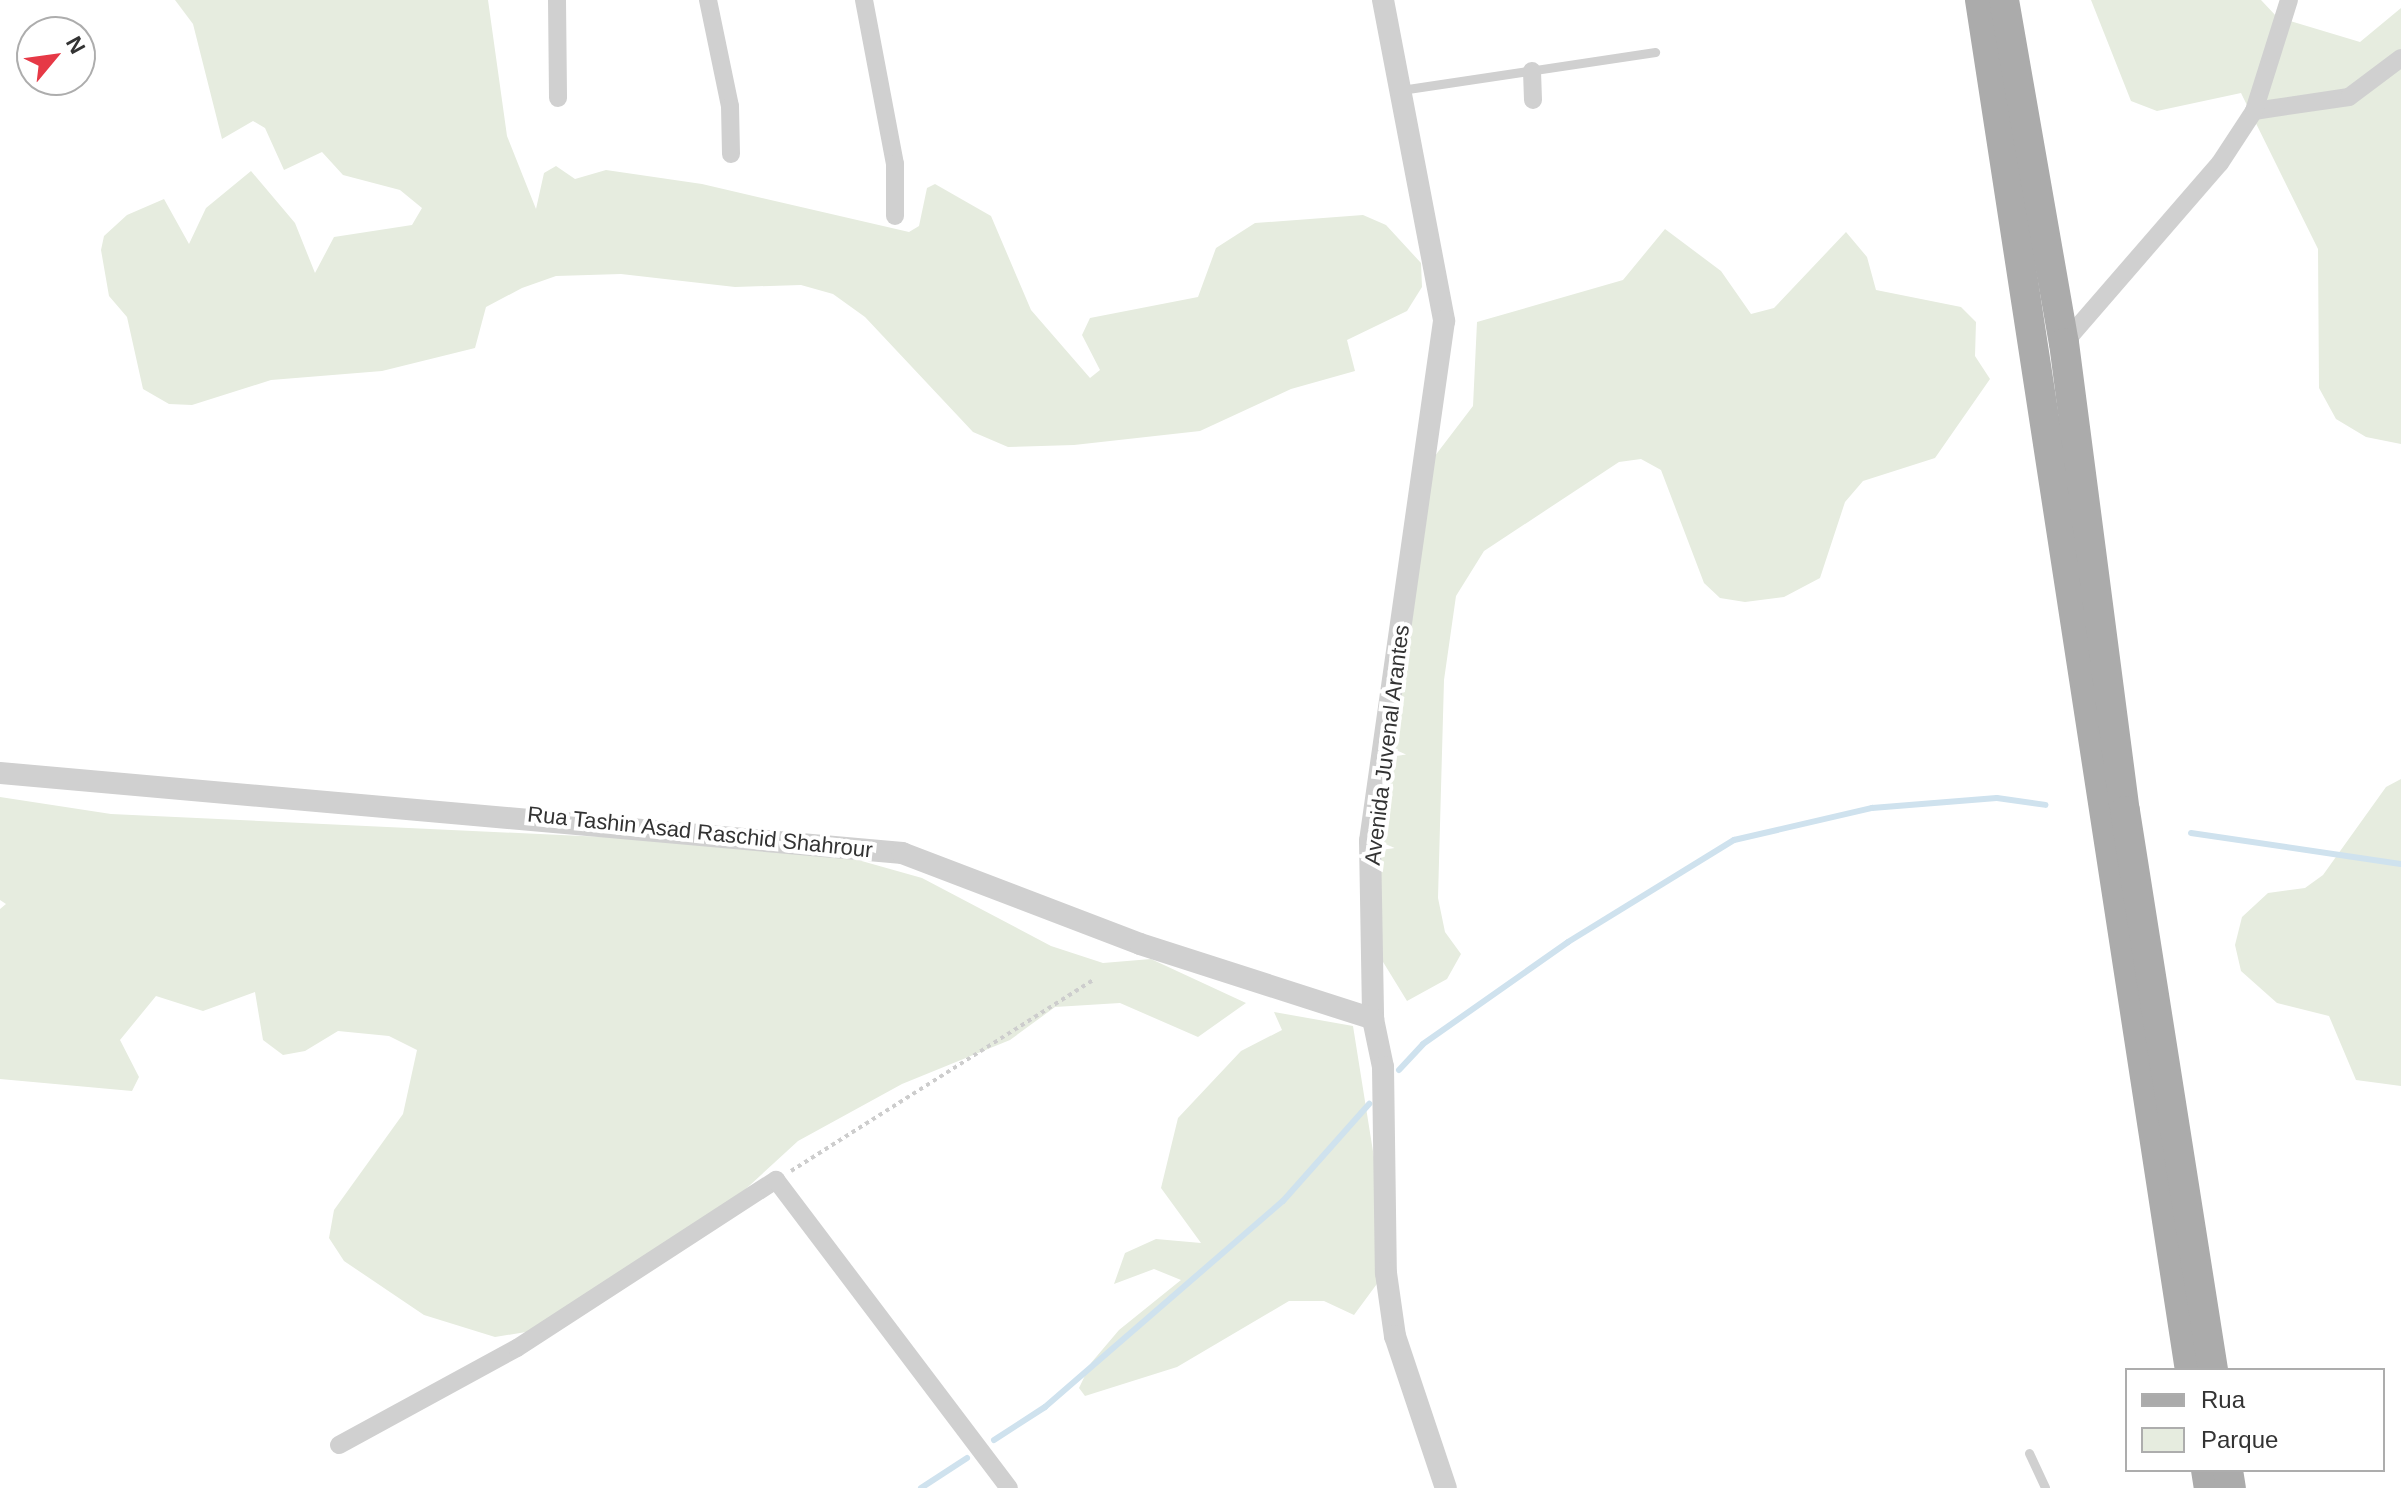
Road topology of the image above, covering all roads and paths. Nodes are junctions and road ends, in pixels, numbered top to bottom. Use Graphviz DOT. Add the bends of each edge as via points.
graph roads {
  1 [pos="557,0"];
  2 [pos="708,0"];
  3 [pos="864,0"];
  4 [pos="1383,0"];
  5 [pos="1980,0"];
  6 [pos="2004,0"];
  7 [pos="2289,0"];
  8 [pos="1655,52"];
  9 [pos="2401,58"];
  10 [pos="1532,71"];
  11 [pos="1400,90"];
  12 [pos="558,98"];
  13 [pos="1533,100"];
  14 [pos="2254,111"];
  15 [pos="731,154"];
  16 [pos="895,216"];
  17 [pos="2064,343"];
  18 [pos="0,773"];
  19 [pos="1093,980"];
  20 [pos="1373,1019"];
  21 [pos="776,1180"];
  22 [pos="2190,1368"];
  23 [pos="2213,1368"];
  24 [pos="339,1445"];
  25 [pos="2029,1453"];
  26 [pos="1009,1488"];
  27 [pos="1446,1488"];
  28 [pos="2045,1488"];
  1 -- 12 [label="street"];
  2 -- 15 [label="street" via="730,106"];
  3 -- 16 [label="street" via="895,164"];
  4 -- 11 [label="street, Avenida Juvenal Arantes"];
  5 -- 22 [label="main road"];
  6 -- 17 [label="main road"];
  7 -- 14 [label="street"];
  8 -- 10 [label="lane"];
  9 -- 14 [label="street" via="2349,97"];
  10 -- 11 [label="lane"];
  10 -- 13 [label="street"];
  11 -- 20 [label="street, Avenida Juvenal Arantes" via="1444,321 1370,841"];
  14 -- 17 [label="street" via="2220,163"];
  17 -- 23 [label="main road" via="2125,811"];
  18 -- 20 [label="street, Rua Tashin Asad Raschid Shahrour" via="902,853 1140,944"];
  19 -- 21 [label="path"];
  20 -- 27 [label="street, Avenida Juvenal Arantes" via="1383,1067 1386,1273 1395,1336"];
  21 -- 24 [label="street" via="517,1348"];
  21 -- 26 [label="street"];
  25 -- 28 [label="lane"];
}
